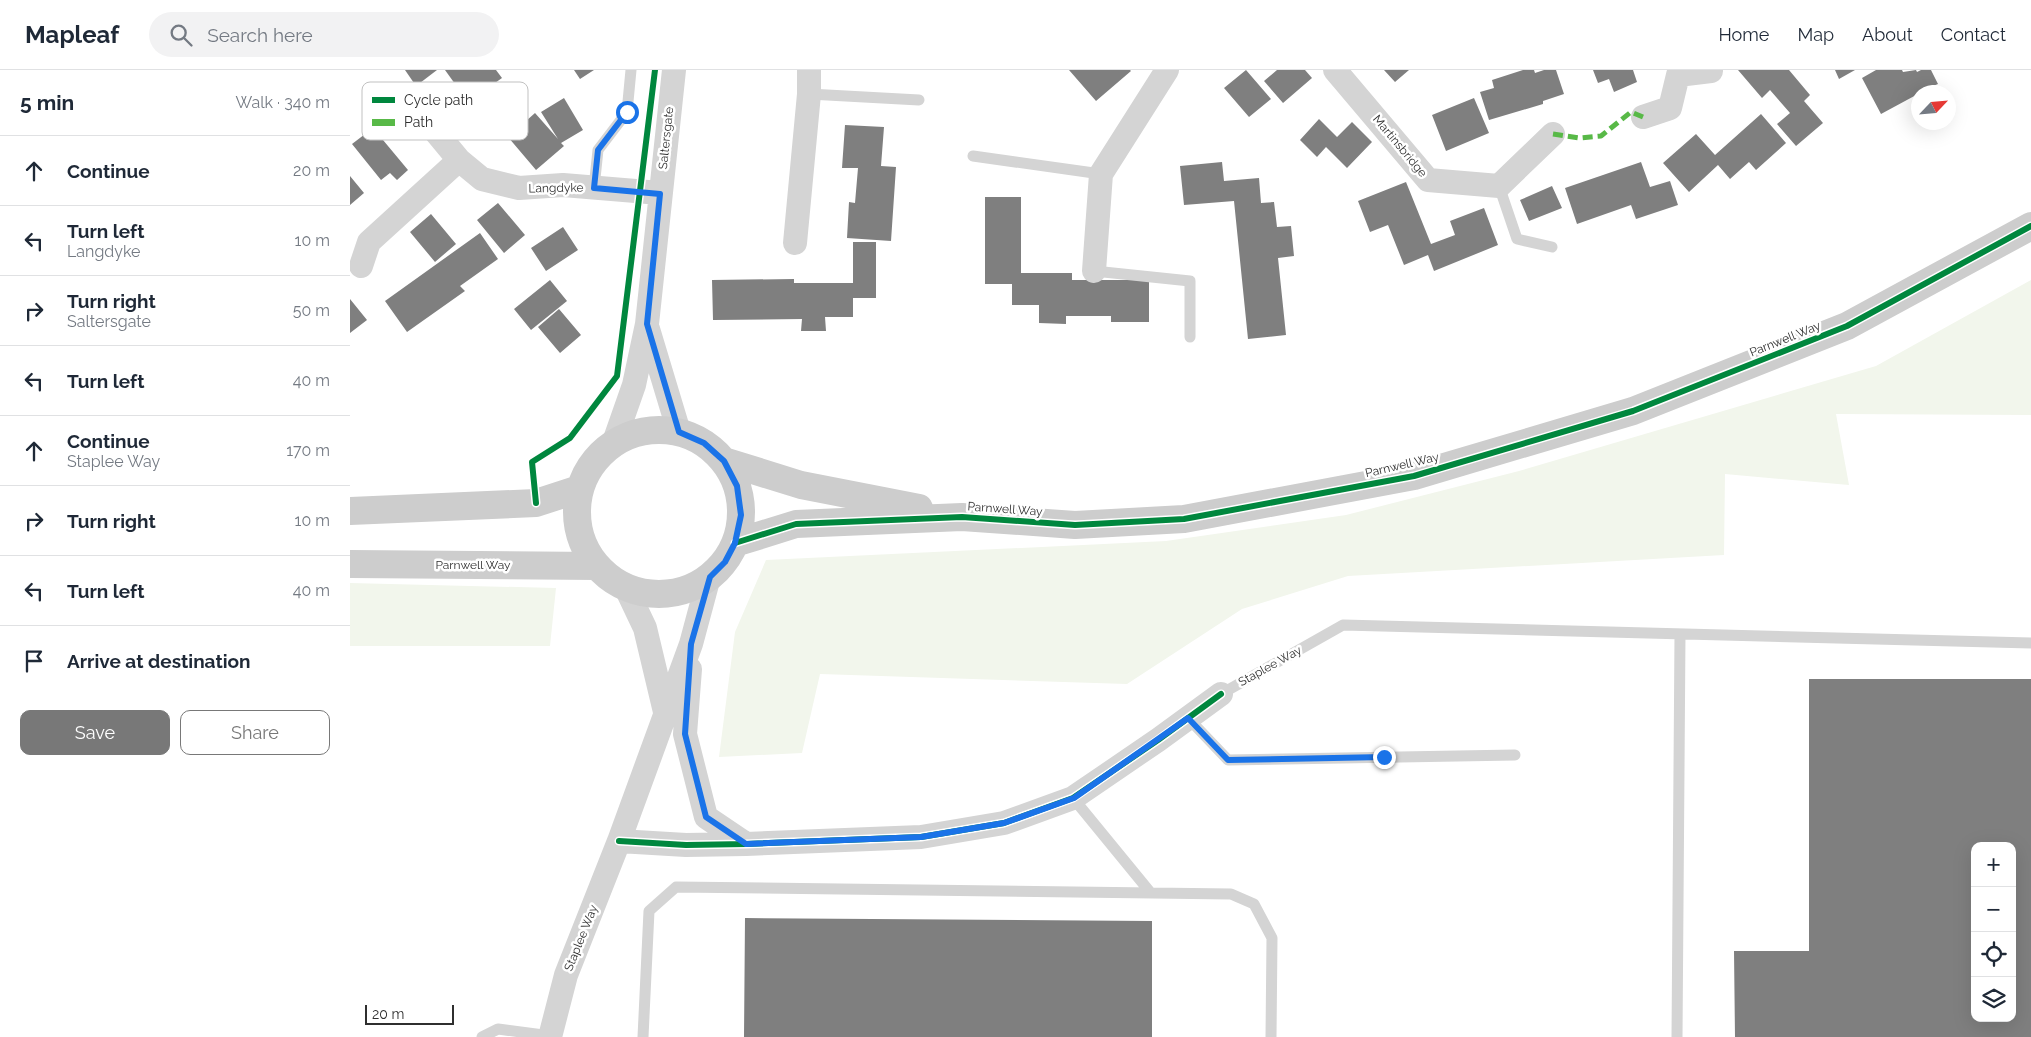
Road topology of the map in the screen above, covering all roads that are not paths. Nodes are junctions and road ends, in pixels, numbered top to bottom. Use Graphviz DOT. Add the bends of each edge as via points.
graph roads {
  1 [pos="631,70"];
  2 [pos="674,70"];
  3 [pos="809,70"];
  4 [pos="1167,70"];
  5 [pos="1335,70"];
  6 [pos="1676,72"];
  7 [pos="1711,72"];
  8 [pos="809,94"];
  9 [pos="919,100"];
  10 [pos="1643,117"];
  11 [pos="1553,134"];
  12 [pos="442,140"];
  13 [pos="973,156"];
  14 [pos="459,160"];
  15 [pos="1101,174"];
  16 [pos="1499,186"];
  17 [pos="594,188"];
  18 [pos="660,194"];
  19 [pos="2031,226"];
  20 [pos="795,243"];
  21 [pos="1552,247"];
  22 [pos="361,266"];
  23 [pos="1094,271"];
  24 [pos="647,324"];
  25 [pos="1190,337"];
  26 [pos="679,432"];
  27 [pos="614,442"];
  28 [pos="724,461"];
  29 [pos="579,489"];
  30 [pos="350,510"];
  31 [pos="962,517"];
  32 [pos="735,543"];
  33 [pos="350,564"];
  34 [pos="597,566"];
  35 [pos="710,577"];
  36 [pos="626,588"];
  37 [pos="1680,634"];
  38 [pos="2031,643"];
  39 [pos="691,644"];
  40 [pos="1221,694"];
  41 [pos="665,712"];
  42 [pos="1188,718"];
  43 [pos="1515,754"];
  44 [pos="1074,798"];
  45 [pos="619,841"];
  46 [pos="746,844"];
  47 [pos="1150,892"];
  48 [pos="482,1037"];
  49 [pos="550,1037"];
  50 [pos="643,1037"];
  51 [pos="1271,1037"];
  52 [pos="1678,1037"];
  1 -- 17 [label="lane" via="627,112 598,150"];
  2 -- 18 [label="street, Saltersgate"];
  3 -- 8 [label="street"];
  4 -- 15 [label="street"];
  5 -- 16 [label="street, Martinsbridge" via="1428,180"];
  6 -- 7 [label="street"];
  6 -- 10 [label="street" via="1670,108"];
  8 -- 9 [label="lane"];
  8 -- 20 [label="street"];
  11 -- 16 [label="street"];
  12 -- 14 [label="street, Langdyke"];
  13 -- 15 [label="lane"];
  14 -- 17 [label="street, Langdyke" via="482,179 519,188 563,185"];
  14 -- 22 [label="street" via="369,242"];
  15 -- 23 [label="street"];
  16 -- 21 [label="lane" via="1517,239"];
  17 -- 18 [label="street, Langdyke"];
  18 -- 24 [label="street, Saltersgate"];
  19 -- 31 [label="street, Parnwell Way" via="1847,326 1633,411 1414,476 1184,519 1075,525"];
  23 -- 25 [label="lane" via="1190,281"];
  24 -- 26 [label="street, Saltersgate"];
  24 -- 27 [label="street, Saltersgate" via="634,384"];
  26 -- 27 [label="street" via="656,429"];
  26 -- 28 [label="street" via="704,443"];
  27 -- 29 [label="street" via="587,471"];
  28 -- 31 [label="street, Parnwell Way" via="801,485"];
  28 -- 32 [label="street" via="737,486 741,515"];
  29 -- 30 [label="street" via="536,503"];
  29 -- 34 [label="street" via="576,516 582,543"];
  31 -- 32 [label="street, Parnwell Way" via="796,524"];
  32 -- 35 [label="street" via="725,562"];
  33 -- 34 [label="street, Parnwell Way"];
  34 -- 36 [label="street"];
  35 -- 36 [label="street" via="690,588 669,594 647,594"];
  35 -- 39 [label="street, Staplee Way"];
  36 -- 41 [label="street" via="645,628"];
  37 -- 38 [label="lane, Staplee Way"];
  37 -- 40 [label="lane, Staplee Way" via="1343,625"];
  37 -- 52 [label="lane"];
  39 -- 41 [label="street, Staplee Way"];
  39 -- 46 [label="street, Staplee Way" via="685,734 706,817"];
  40 -- 42 [label="street, Staplee Way"];
  41 -- 45 [label="street, Staplee Way"];
  42 -- 43 [label="lane" via="1228,760"];
  42 -- 44 [label="street, Staplee Way"];
  44 -- 46 [label="street, Staplee Way" via="1004,823 921,837"];
  44 -- 47 [label="lane"];
  45 -- 46 [label="street, Staplee Way"];
  45 -- 49 [label="street, Staplee Way" via="566,975"];
  47 -- 50 [label="lane" via="676,887 649,911"];
  47 -- 51 [label="lane" via="1231,894 1254,904 1272,938"];
  48 -- 49 [label="lane" via="498,1029"];
}
